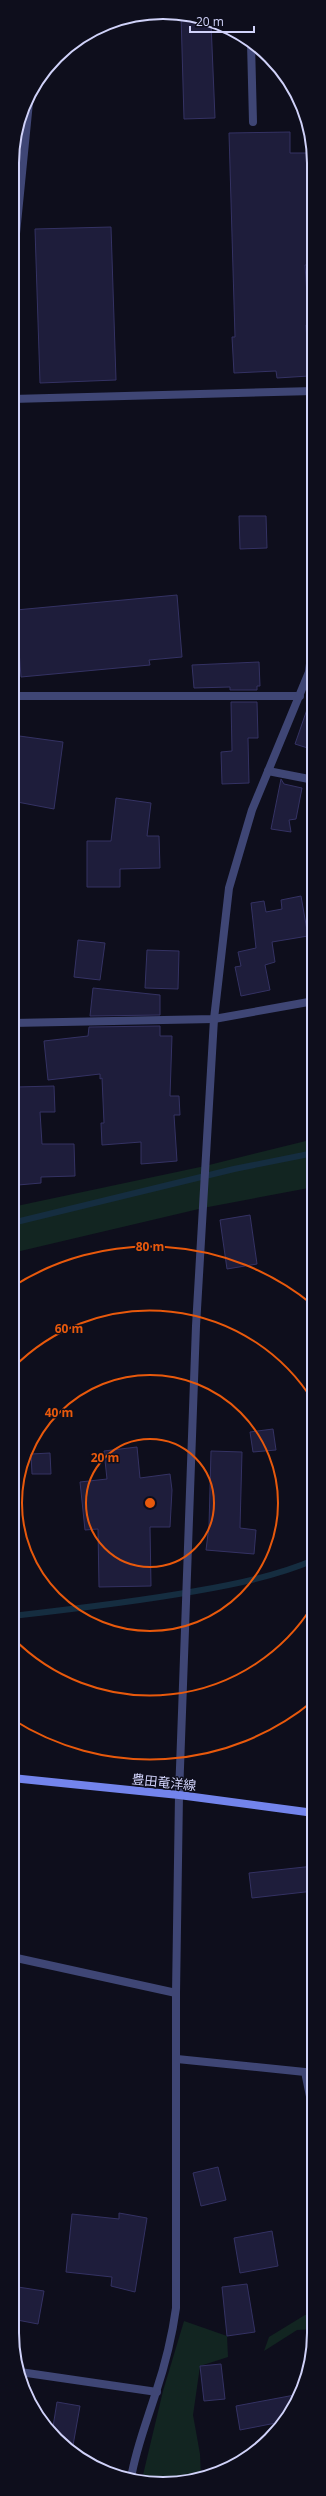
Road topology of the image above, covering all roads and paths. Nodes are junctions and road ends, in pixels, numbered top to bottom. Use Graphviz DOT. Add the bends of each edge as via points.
graph roads {
  1 [pos="251,49"];
  2 [pos="28,115"];
  3 [pos="253,122"];
  4 [pos="19,203"];
  5 [pos="307,391"];
  6 [pos="19,399"];
  7 [pos="307,677"];
  8 [pos="19,696"];
  9 [pos="300,696"];
  10 [pos="268,771"];
  11 [pos="307,779"];
  12 [pos="307,1002"];
  13 [pos="214,1019"];
  14 [pos="19,1024"];
  15 [pos="19,1779"];
  16 [pos="179,1795"];
  17 [pos="307,1812"];
  18 [pos="19,1959"];
  19 [pos="176,1993"];
  20 [pos="177,2060"];
  21 [pos="307,2082"];
  22 [pos="25,2373"];
  23 [pos="156,2392"];
  24 [pos="132,2473"];
  1 -- 3 [label="street"];
  2 -- 4 [label="street"];
  5 -- 6 [label="street"];
  7 -- 9 [label="street"];
  8 -- 9 [label="street"];
  9 -- 10 [label="street"];
  10 -- 11 [label="street"];
  10 -- 13 [label="street" via="252,810 229,888"];
  12 -- 13 [label="street"];
  13 -- 14 [label="street"];
  13 -- 16 [label="street" via="196,1326"];
  15 -- 16 [label="main road, 豊田竜洋線"];
  16 -- 17 [label="main road, 豊田竜洋線"];
  16 -- 19 [label="street"];
  18 -- 19 [label="street"];
  19 -- 20 [label="street"];
  20 -- 21 [label="street" via="305,2072"];
  20 -- 23 [label="street" via="176,2308 172,2336"];
  22 -- 23 [label="street"];
  23 -- 24 [label="street" via="138,2445"];
}
